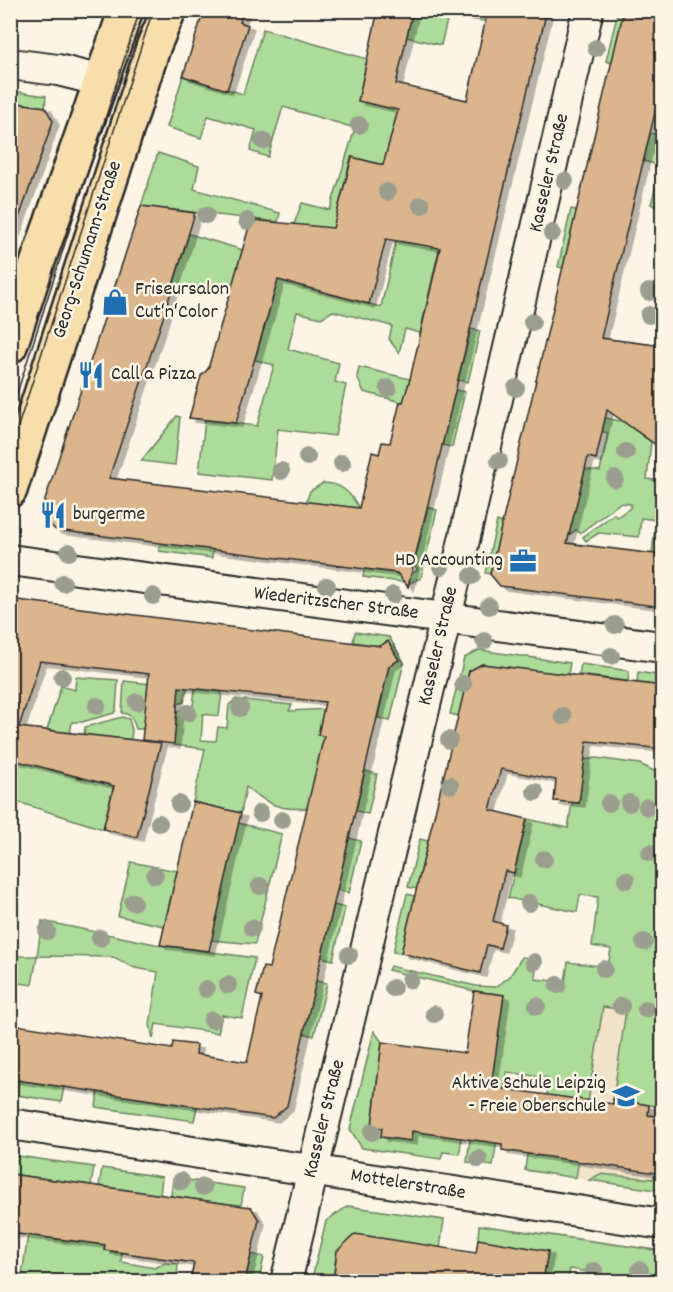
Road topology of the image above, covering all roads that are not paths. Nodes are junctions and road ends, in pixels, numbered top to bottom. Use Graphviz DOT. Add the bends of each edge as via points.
graph roads {
  1 [pos="126,10"];
  2 [pos="168,10"];
  3 [pos="588,10"];
  4 [pos="10,64"];
  5 [pos="102,81"];
  6 [pos="10,346"];
  7 [pos="10,490"];
  8 [pos="10,560"];
  9 [pos="446,618"];
  10 [pos="663,647"];
  11 [pos="10,1124"];
  12 [pos="312,1170"];
  13 [pos="663,1224"];
  14 [pos="285,1281"];
  1 -- 5 [label="main road, Georg-Schumann-Straße"];
  2 -- 7 [label="main road, Georg-Schumann-Straße"];
  3 -- 9 [label="street, Kasseler Straße"];
  4 -- 5 [label="street"];
  5 -- 6 [label="main road, Georg-Schumann-Straße"];
  8 -- 9 [label="street, Wiederitzscher Straße"];
  9 -- 10 [label="street, Wiederitzscher Straße"];
  9 -- 12 [label="street, Kasseler Straße"];
  11 -- 12 [label="street, Mottelerstraße"];
  12 -- 13 [label="street, Mottelerstraße"];
  12 -- 14 [label="street, Kasseler Straße"];
}
